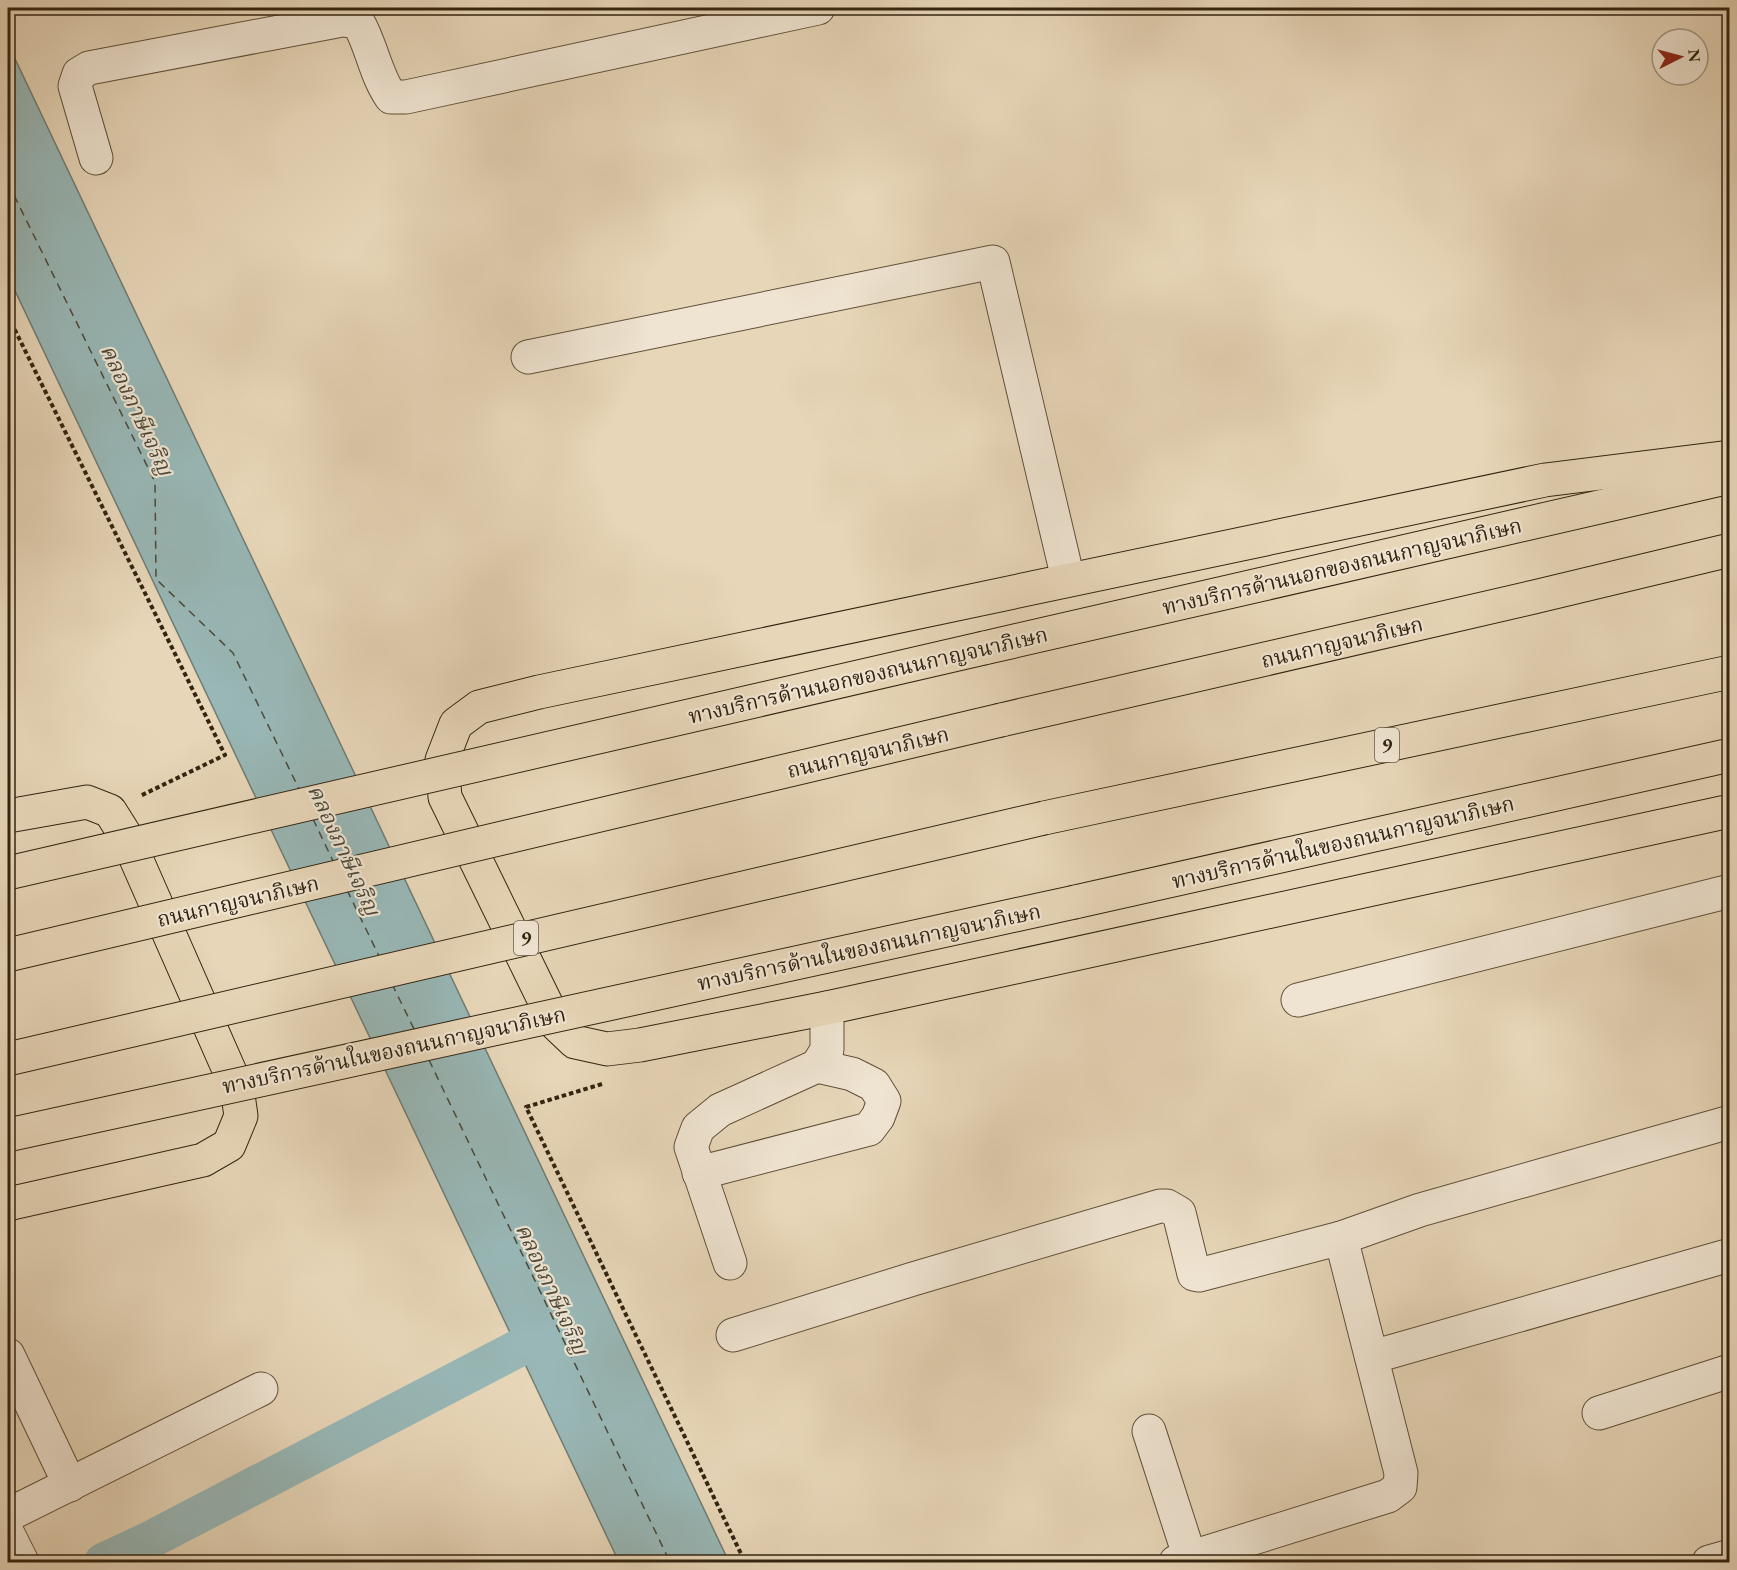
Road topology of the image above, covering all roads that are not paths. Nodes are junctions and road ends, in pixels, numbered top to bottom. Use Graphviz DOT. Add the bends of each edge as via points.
graph roads {
  1 [pos="818,8"];
  2 [pos="96,158"];
  3 [pos="528,357"];
  4 [pos="1730,456"];
  5 [pos="1730,477"];
  6 [pos="1730,550"];
  7 [pos="1068,579"];
  8 [pos="1730,672"];
  9 [pos="1730,755"];
  10 [pos="1730,811"];
  11 [pos="8,816"];
  12 [pos="8,873"];
  13 [pos="1730,891"];
  14 [pos="8,955"];
  15 [pos="1298,1000"];
  16 [pos="827,1008"];
  17 [pos="8,1059"];
  18 [pos="817,1066"];
  19 [pos="1730,1122"];
  20 [pos="8,1135"];
  21 [pos="699,1173"];
  22 [pos="8,1204"];
  23 [pos="1341,1238"];
  24 [pos="1730,1255"];
  25 [pos="730,1263"];
  26 [pos="733,1335"];
  27 [pos="8,1355"];
  28 [pos="1372,1357"];
  29 [pos="1730,1371"];
  30 [pos="261,1389"];
  31 [pos="1599,1413"];
  32 [pos="1149,1431"];
  33 [pos="70,1485"];
  34 [pos="8,1515"];
  35 [pos="8,1534"];
  36 [pos="1730,1556"];
  37 [pos="1183,1560"];
  38 [pos="22,1563"];
  39 [pos="1709,1563"];
  1 -- 2 [label="street" via="406,97 391,97 382,85 358,22 342,20 89,68 79,74 75,87"];
  3 -- 7 [label="street" via="993,262"];
  4 -- 7 [label="main road" via="1545,480"];
  5 -- 12 [label="main road, ทางบริการด้านนอกของถนนกาญจนาภิเษก, bridge"];
  6 -- 14 [label="main road, ถนนกาญจนาภิเษก, bridge"];
  7 -- 16 [label="main road" via="539,692 479,707 456,724 442,760 445,797 556,1024 575,1042 607,1049 640,1045"];
  8 -- 17 [label="main road, 9, bridge" via="1044,818"];
  9 -- 20 [label="main road, ทางบริการด้านในของถนนกาญจนาภิเษก, bridge"];
  10 -- 16 [label="main road"];
  11 -- 22 [label="main road" via="87,802 110,811 127,838 223,1052 237,1088 241,1116 229,1144 203,1160"];
  13 -- 15 [label="street"];
  16 -- 18 [label="street" via="827,1050"];
  18 -- 21 [label="street" via="720,1110 699,1128 691,1148"];
  18 -- 21 [label="street" via="852,1074 874,1085 884,1101 869,1129"];
  19 -- 23 [label="street" via="1419,1210"];
  21 -- 25 [label="street"];
  23 -- 26 [label="street" via="1199,1275 1194,1274 1179,1213 1160,1206"];
  23 -- 28 [label="street"];
  24 -- 28 [label="street"];
  27 -- 33 [label="street"];
  28 -- 37 [label="street" via="1401,1473 1400,1487 1388,1496"];
  29 -- 31 [label="street"];
  30 -- 33 [label="street"];
  32 -- 37 [label="street"];
  33 -- 34 [label="street"];
  35 -- 38 [label="street"];
  36 -- 39 [label="street"];
}
